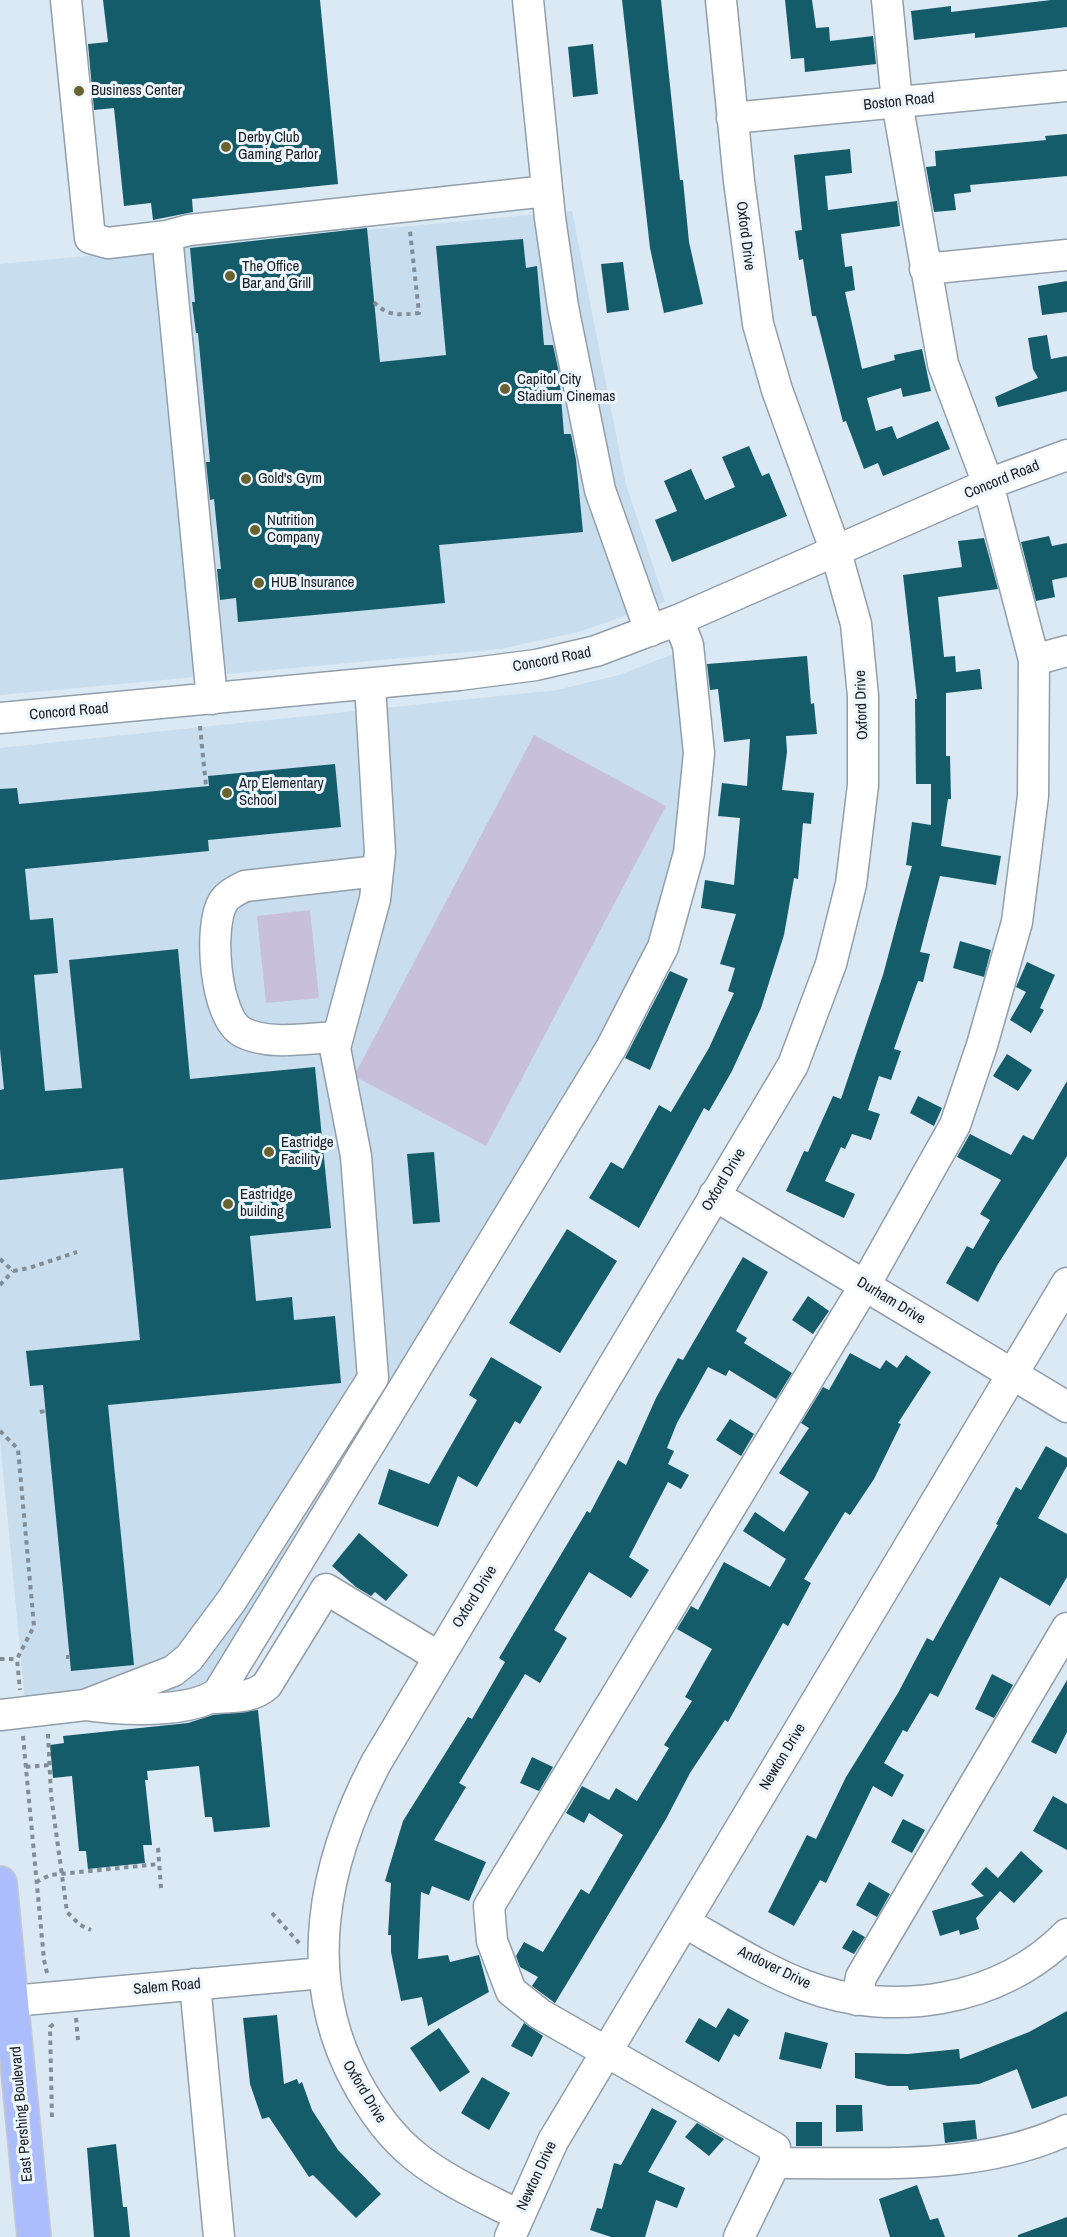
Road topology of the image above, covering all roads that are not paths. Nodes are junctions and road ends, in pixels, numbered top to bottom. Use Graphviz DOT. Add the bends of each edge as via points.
graph roads {
  1 [pos="66,0"];
  2 [pos="528,0"];
  3 [pos="721,0"];
  4 [pos="887,0"];
  5 [pos="1067,86"];
  6 [pos="897,102"];
  7 [pos="732,118"];
  8 [pos="547,191"];
  9 [pos="167,236"];
  10 [pos="1067,255"];
  11 [pos="925,269"];
  12 [pos="1067,455"];
  13 [pos="988,484"];
  14 [pos="836,552"];
  15 [pos="678,620"];
  16 [pos="650,631"];
  17 [pos="1067,651"];
  18 [pos="1034,660"];
  19 [pos="370,684"];
  20 [pos="212,699"];
  21 [pos="0,718"];
  22 [pos="378,871"];
  23 [pos="337,1037"];
  24 [pos="714,1195"];
  25 [pos="1067,1283"];
  26 [pos="865,1285"];
  27 [pos="1013,1373"];
  28 [pos="1067,1407"];
  29 [pos="1067,1628"];
  30 [pos="439,1657"];
  31 [pos="211,1698"];
  32 [pos="85,1705"];
  33 [pos="11,1722"];
  34 [pos="0,1883"];
  35 [pos="684,1922"];
  36 [pos="1067,1935"];
  37 [pos="323,1973"];
  38 [pos="195,1984"];
  39 [pos="857,2000"];
  40 [pos="12,2001"];
  41 [pos="606,2052"];
  42 [pos="1067,2130"];
  43 [pos="775,2163"];
  44 [pos="514,2226"];
  45 [pos="34,2237"];
  46 [pos="219,2237"];
  47 [pos="739,2237"];
  1 -- 9 [label="street" via="90,238 115,242"];
  2 -- 8 [label="street"];
  3 -- 7 [label="street, Oxford Drive"];
  4 -- 6 [label="street"];
  5 -- 6 [label="street, Boston Road"];
  6 -- 7 [label="street, Boston Road"];
  6 -- 11 [label="street"];
  7 -- 14 [label="street, Oxford Drive" via="758,324 777,390"];
  8 -- 9 [label="street" via="189,230"];
  8 -- 16 [label="street" via="563,307 600,490"];
  9 -- 20 [label="street"];
  10 -- 11 [label="street"];
  11 -- 13 [label="street" via="943,364"];
  12 -- 13 [label="street, Concord Road"];
  13 -- 14 [label="street, Concord Road"];
  13 -- 18 [label="street"];
  14 -- 15 [label="street, Concord Road"];
  14 -- 24 [label="street, Oxford Drive" via="856,624 863,696 862,785 851,884 831,964 794,1065"];
  15 -- 16 [label="street, Concord Road"];
  15 -- 31 [label="street" via="688,645 699,753 689,853 663,947 605,1058 231,1676"];
  16 -- 19 [label="street, Concord Road" via="596,651 536,664"];
  17 -- 18 [label="street"];
  18 -- 26 [label="street" via="1033,796 1017,922 955,1125"];
  19 -- 20 [label="street, Concord Road"];
  19 -- 22 [label="street"];
  20 -- 21 [label="street, Concord Road"];
  22 -- 23 [label="street" via="375,899"];
  22 -- 23 [label="street" via="245,886 223,902 218,917 219,984 222,1004 233,1025 255,1037"];
  23 -- 32 [label="street" via="342,1094 357,1156 373,1378 232,1600 189,1658 173,1671"];
  24 -- 26 [label="street, Durham Drive"];
  24 -- 30 [label="street, Oxford Drive"];
  25 -- 27 [label="street, Newton Drive"];
  26 -- 27 [label="street, Durham Drive"];
  26 -- 41 [label="street" via="489,1906 492,1941 511,1991 540,2014"];
  27 -- 28 [label="street, Durham Drive"];
  27 -- 35 [label="street, Newton Drive"];
  29 -- 39 [label="street" via="861,1977"];
  30 -- 31 [label="street" via="326,1589 267,1685 246,1696"];
  30 -- 37 [label="street, Oxford Drive" via="356,1801 331,1880"];
  31 -- 32 [label="street" via="195,1704 124,1711"];
  32 -- 33 [label="street"];
  34 -- 40 [label="main road, East Pershing Boulevard"];
  35 -- 39 [label="street, Andover Drive" via="806,1986"];
  35 -- 41 [label="street, Newton Drive"];
  36 -- 39 [label="street, Andover Drive" via="1026,1966 944,1999"];
  37 -- 38 [label="street, Salem Road"];
  37 -- 44 [label="street, Oxford Drive" via="343,2057 385,2126 415,2156"];
  38 -- 40 [label="street, Salem Road"];
  38 -- 46 [label="street"];
  40 -- 45 [label="main road, East Pershing Boulevard"];
  41 -- 43 [label="street" via="775,2148"];
  41 -- 44 [label="street, Newton Drive" via="553,2141"];
  42 -- 43 [label="street" via="1002,2152 940,2161"];
  43 -- 47 [label="street"];
}
